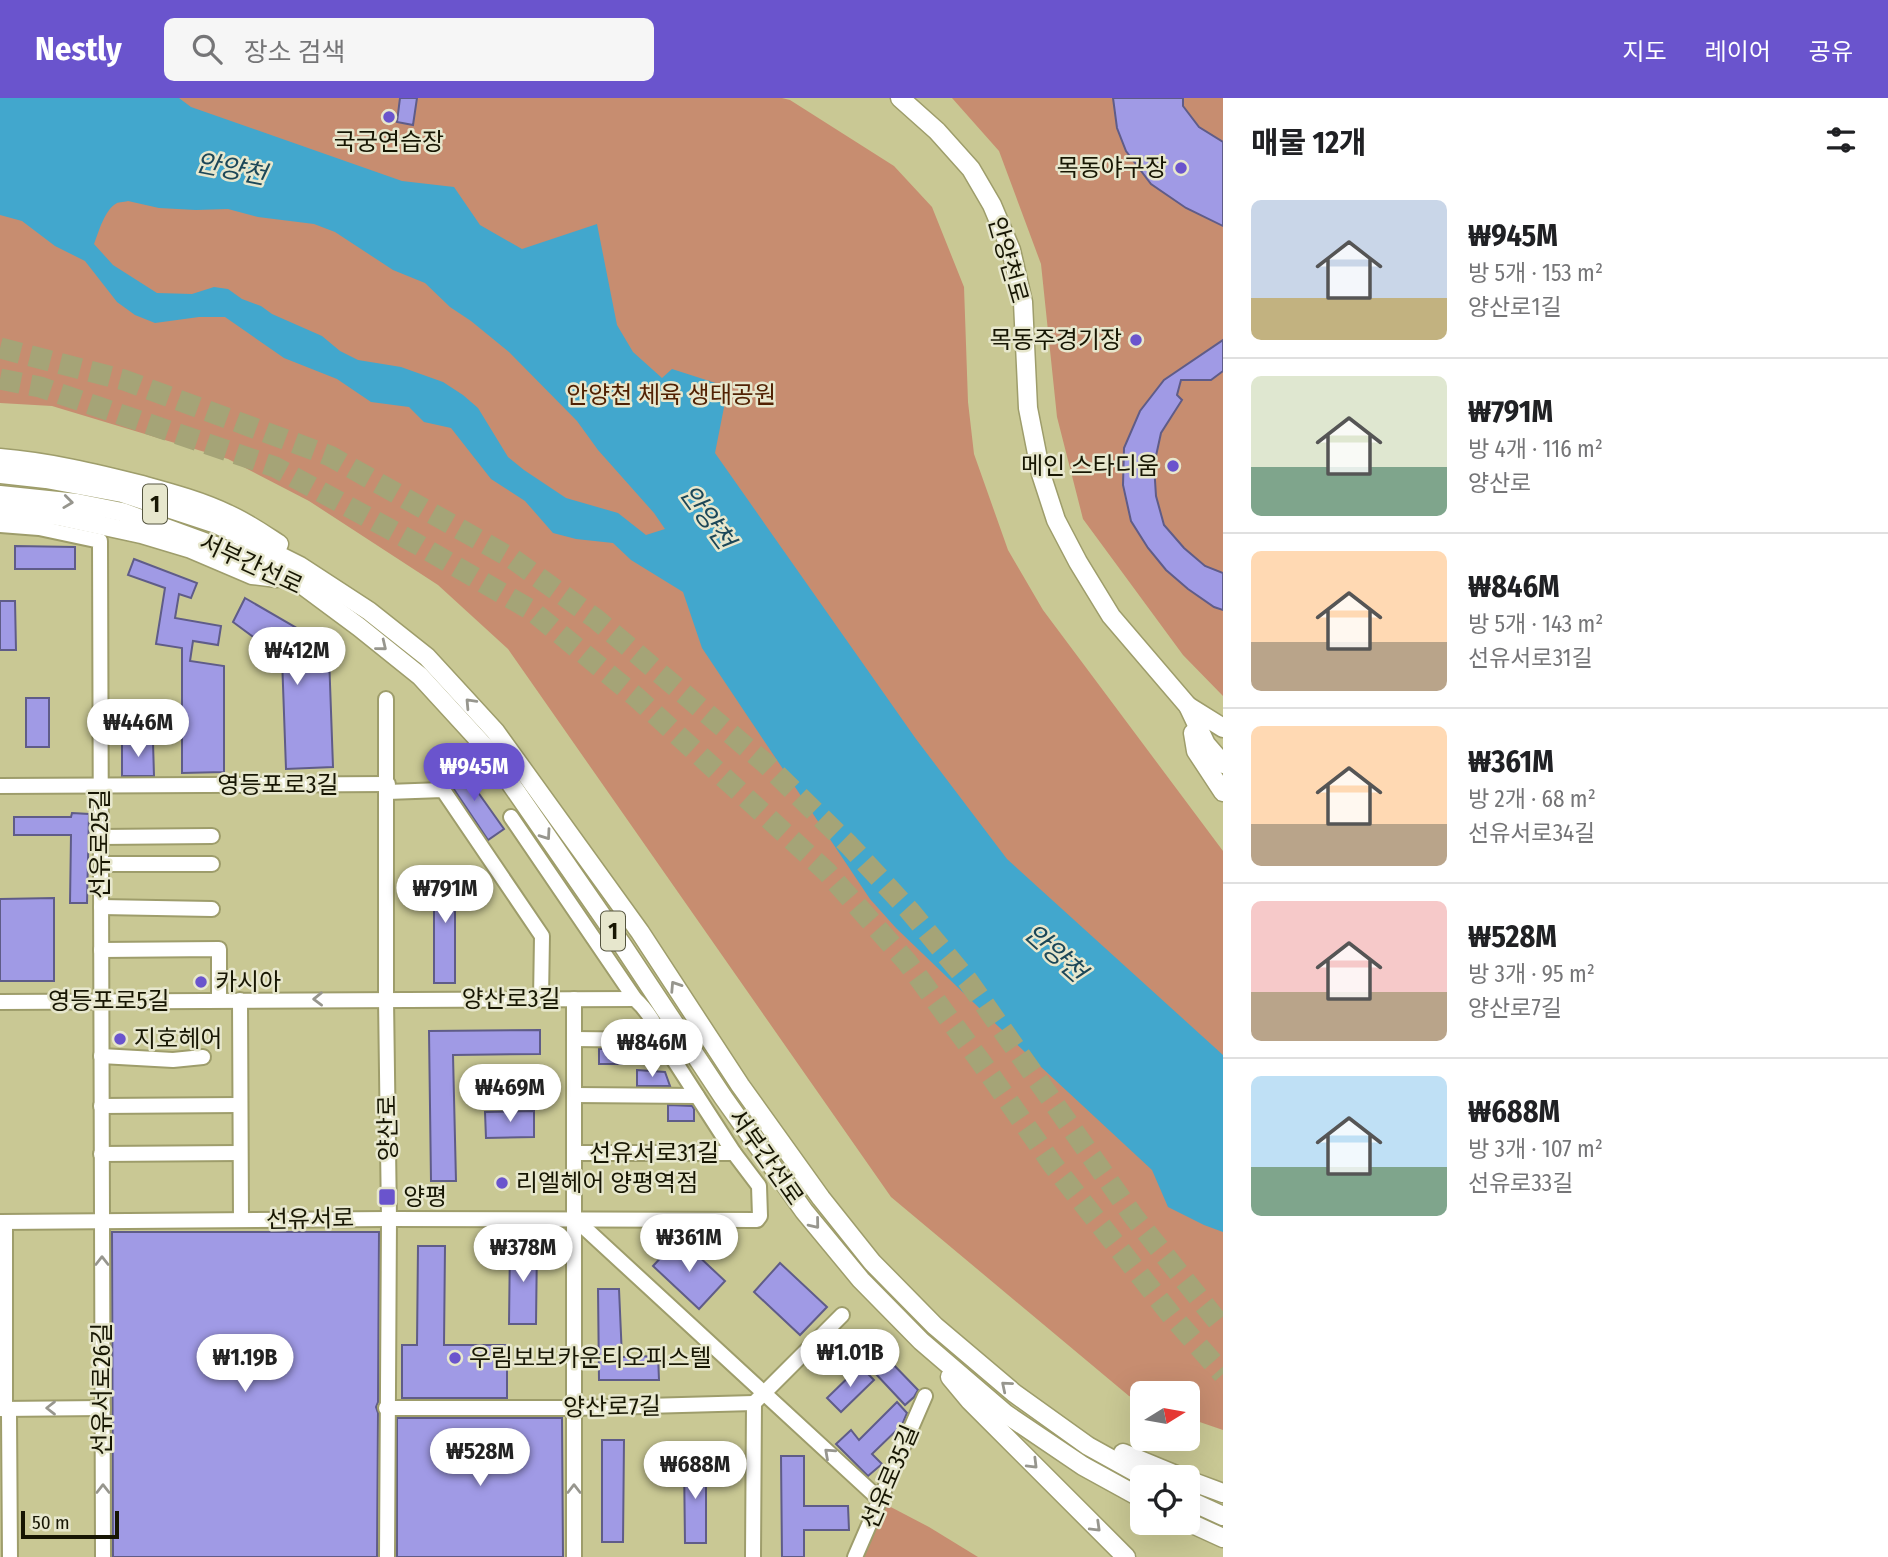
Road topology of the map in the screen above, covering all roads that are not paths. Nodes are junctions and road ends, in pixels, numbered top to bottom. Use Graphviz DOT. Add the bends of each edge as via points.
graph roads {
  1 [pos="900,98"];
  2 [pos="0,458"];
  3 [pos="0,474"];
  4 [pos="0,495"];
  5 [pos="0,510"];
  6 [pos="0,525"];
  7 [pos="298,573"];
  8 [pos="386,699"];
  9 [pos="1188,706"];
  10 [pos="1223,728"];
  11 [pos="1223,764"];
  12 [pos="100,785"];
  13 [pos="0,786"];
  14 [pos="387,788"];
  15 [pos="1223,792"];
  16 [pos="512,817"];
  17 [pos="212,836"];
  18 [pos="100,837"];
  19 [pos="100,864"];
  20 [pos="212,864"];
  21 [pos="101,907"];
  22 [pos="212,909"];
  23 [pos="101,950"];
  24 [pos="386,999"];
  25 [pos="541,999"];
  26 [pos="574,999"];
  27 [pos="635,999"];
  28 [pos="219,1000"];
  29 [pos="240,1000"];
  30 [pos="101,1001"];
  31 [pos="0,1002"];
  32 [pos="574,1039"];
  33 [pos="661,1040"];
  34 [pos="101,1056"];
  35 [pos="203,1057"];
  36 [pos="574,1095"];
  37 [pos="697,1096"];
  38 [pos="240,1105"];
  39 [pos="101,1106"];
  40 [pos="240,1153"];
  41 [pos="574,1153"];
  42 [pos="734,1153"];
  43 [pos="101,1154"];
  44 [pos="574,1218"];
  45 [pos="389,1219"];
  46 [pos="241,1220"];
  47 [pos="101,1221"];
  48 [pos="2,1222"];
  49 [pos="842,1315"];
  50 [pos="921,1341"];
  51 [pos="925,1396"];
  52 [pos="759,1398"];
  53 [pos="103,1408"];
  54 [pos="386,1408"];
  55 [pos="574,1408"];
  56 [pos="1035,1408"];
  57 [pos="3,1409"];
  58 [pos="1149,1465"];
  59 [pos="1130,1469"];
  60 [pos="1200,1484"];
  61 [pos="1130,1492"];
  62 [pos="1223,1493"];
  63 [pos="879,1499"];
  64 [pos="1200,1505"];
  65 [pos="1223,1516"];
  66 [pos="1200,1527"];
  67 [pos="1223,1538"];
  68 [pos="10,1557"];
  69 [pos="103,1557"];
  70 [pos="387,1557"];
  71 [pos="575,1557"];
  72 [pos="753,1557"];
  73 [pos="855,1557"];
  74 [pos="1126,1557"];
  1 -- 9 [label="main road, 안양천로" via="971,169 1011,250 1023,302 1028,408 1056,520 1111,616"];
  2 -- 7 [label="main road" via="98,474 228,514 293,555"];
  3 -- 7 [label="main road, 서부간선로 / 1" via="122,493 216,523"];
  4 -- 7 [label="main road, 서부간선로 / 1, one-way" via="121,512"];
  5 -- 7 [label="main road" via="58,516 141,534 252,575"];
  6 -- 12 [label="street, 선유로25길" via="100,541"];
  7 -- 50 [label="main road, 서부간선로 / 1, one-way" via="420,676 486,748 804,1210"];
  56 -- 7 [label="main road, 서부간선로 / 1, one-way" via="935,1326 872,1262 740,1085 640,932 495,731 427,657 369,611"];
  8 -- 14 [label="street, 양산로"];
  9 -- 10 [label="main road, 안양천로"];
  9 -- 11 [label="main road, 안양천로" via="1206,744"];
  9 -- 15 [label="main road" via="1196,751"];
  12 -- 13 [label="street, 영등포로3길"];
  12 -- 14 [label="street, 영등포로3길"];
  12 -- 18 [label="street, 선유로25길"];
  14 -- 24 [label="street, 양산로"];
  14 -- 25 [label="street, 영등포로3길" via="443,790 542,936"];
  16 -- 27 [label="street"];
  17 -- 18 [label="street"];
  18 -- 19 [label="street, 선유로25길"];
  19 -- 20 [label="street"];
  19 -- 21 [label="street, 선유로25길"];
  21 -- 22 [label="street"];
  21 -- 23 [label="street, 선유로25길"];
  23 -- 28 [label="street" via="219,949"];
  23 -- 30 [label="street, 선유로25길"];
  24 -- 25 [label="street, 양산로3길"];
  24 -- 29 [label="street, 영등포로5길, one-way"];
  24 -- 45 [label="street, 양산로"];
  25 -- 26 [label="street, 양산로3길"];
  26 -- 27 [label="street, 양산로3길"];
  26 -- 32 [label="street, 선유서로31길"];
  27 -- 33 [label="street"];
  28 -- 29 [label="street, 영등포로5길"];
  28 -- 30 [label="street, 영등포로5길"];
  29 -- 38 [label="street"];
  30 -- 31 [label="street, 영등포로5길"];
  30 -- 34 [label="street, 선유로25길"];
  32 -- 33 [label="street"];
  32 -- 36 [label="street, 선유서로31길"];
  33 -- 37 [label="street"];
  34 -- 35 [label="street"];
  34 -- 39 [label="street, 선유로25길"];
  36 -- 37 [label="street"];
  36 -- 41 [label="street, 선유서로31길"];
  37 -- 42 [label="street"];
  38 -- 39 [label="street"];
  38 -- 40 [label="street, 선유서로"];
  39 -- 43 [label="street, 선유로25길"];
  40 -- 43 [label="street"];
  40 -- 46 [label="street, 선유서로"];
  41 -- 42 [label="street, 선유서로31길"];
  41 -- 44 [label="street, 선유서로31길"];
  42 -- 44 [label="street, 선유서로" via="759,1186 757,1220"];
  43 -- 47 [label="street, 선유로25길"];
  44 -- 45 [label="street, 선유서로"];
  44 -- 52 [label="street"];
  44 -- 55 [label="street, 선유서로31길"];
  45 -- 46 [label="street, 선유서로"];
  45 -- 54 [label="street, 양산로"];
  46 -- 47 [label="street, 선유서로"];
  47 -- 48 [label="street, 선유서로"];
  53 -- 47 [label="street, 선유서로26길, one-way"];
  48 -- 57 [label="street"];
  49 -- 52 [label="street"];
  50 -- 61 [label="main road, 서부간선로 / 1" via="1006,1413"];
  50 -- 74 [label="main road, one-way" via="970,1401"];
  51 -- 63 [label="street, 선유로35길"];
  52 -- 55 [label="street, 양산로7길"];
  63 -- 52 [label="street, one-way"];
  52 -- 72 [label="street"];
  53 -- 57 [label="street, one-way"];
  69 -- 53 [label="street, 선유서로26길, one-way"];
  54 -- 55 [label="street, 양산로7길"];
  54 -- 70 [label="street, 양산로"];
  71 -- 55 [label="street, 선유서로31길, one-way"];
  56 -- 58 [label="main road"];
  56 -- 59 [label="main road, 서부간선로 / 1"];
  57 -- 68 [label="street" via="9,1414"];
  60 -- 62 [label="main road"];
  63 -- 73 [label="street, 선유로35길"];
  64 -- 65 [label="main road"];
  66 -- 67 [label="main road"];
}
